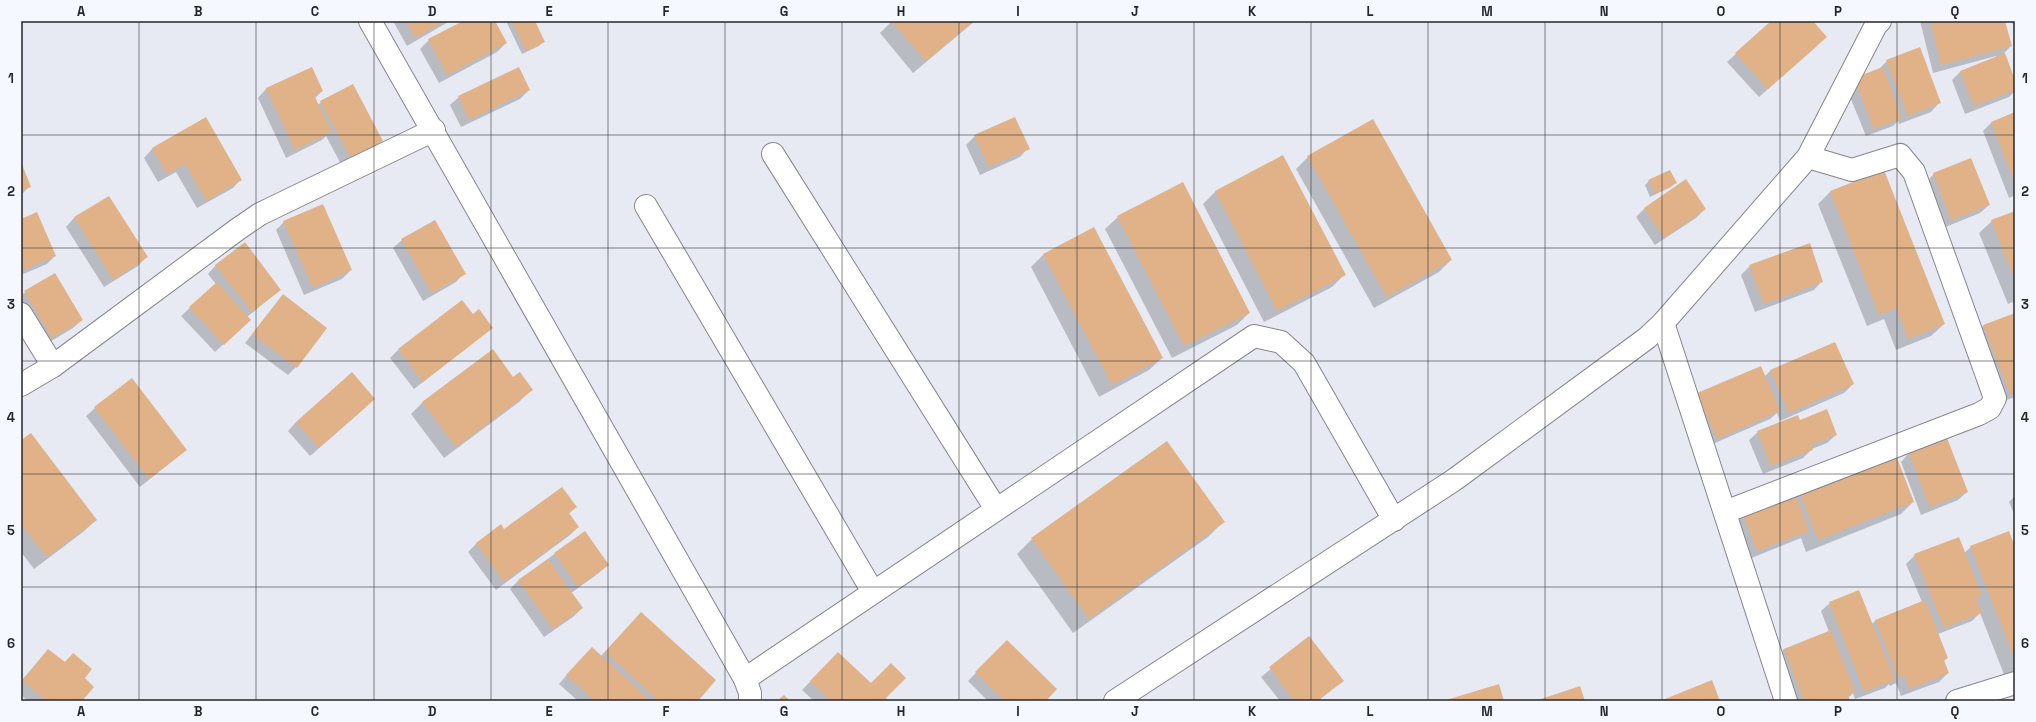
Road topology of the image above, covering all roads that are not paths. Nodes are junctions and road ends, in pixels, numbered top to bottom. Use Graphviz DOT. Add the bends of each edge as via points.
graph roads {
  1 [pos="370,21"];
  2 [pos="1880,21"];
  3 [pos="434,130"];
  4 [pos="773,154"];
  5 [pos="1808,157"];
  6 [pos="646,206"];
  7 [pos="21,314"];
  8 [pos="1663,323"];
  9 [pos="53,366"];
  10 [pos="21,385"];
  11 [pos="996,509"];
  12 [pos="1725,512"];
  13 [pos="1394,520"];
  14 [pos="873,592"];
  15 [pos="745,679"];
  16 [pos="2015,682"];
  17 [pos="750,701"];
  18 [pos="1115,701"];
  19 [pos="1786,701"];
  20 [pos="1957,701"];
  1 -- 3 [label="street"];
  2 -- 5 [label="street"];
  3 -- 9 [label="street" via="260,214"];
  3 -- 15 [label="street"];
  4 -- 11 [label="street"];
  5 -- 8 [label="street"];
  5 -- 12 [label="street" via="1852,170 1900,156 1914,172 1995,398 1990,408 1979,414"];
  6 -- 14 [label="street"];
  7 -- 9 [label="street"];
  8 -- 12 [label="street"];
  8 -- 13 [label="street" via="1647,338 1472,467"];
  9 -- 10 [label="street"];
  11 -- 13 [label="street" via="1254,336 1281,342 1304,363"];
  11 -- 14 [label="street"];
  12 -- 19 [label="street"];
  13 -- 18 [label="street"];
  14 -- 15 [label="street"];
  15 -- 17 [label="street"];
  16 -- 20 [label="street"];
}
